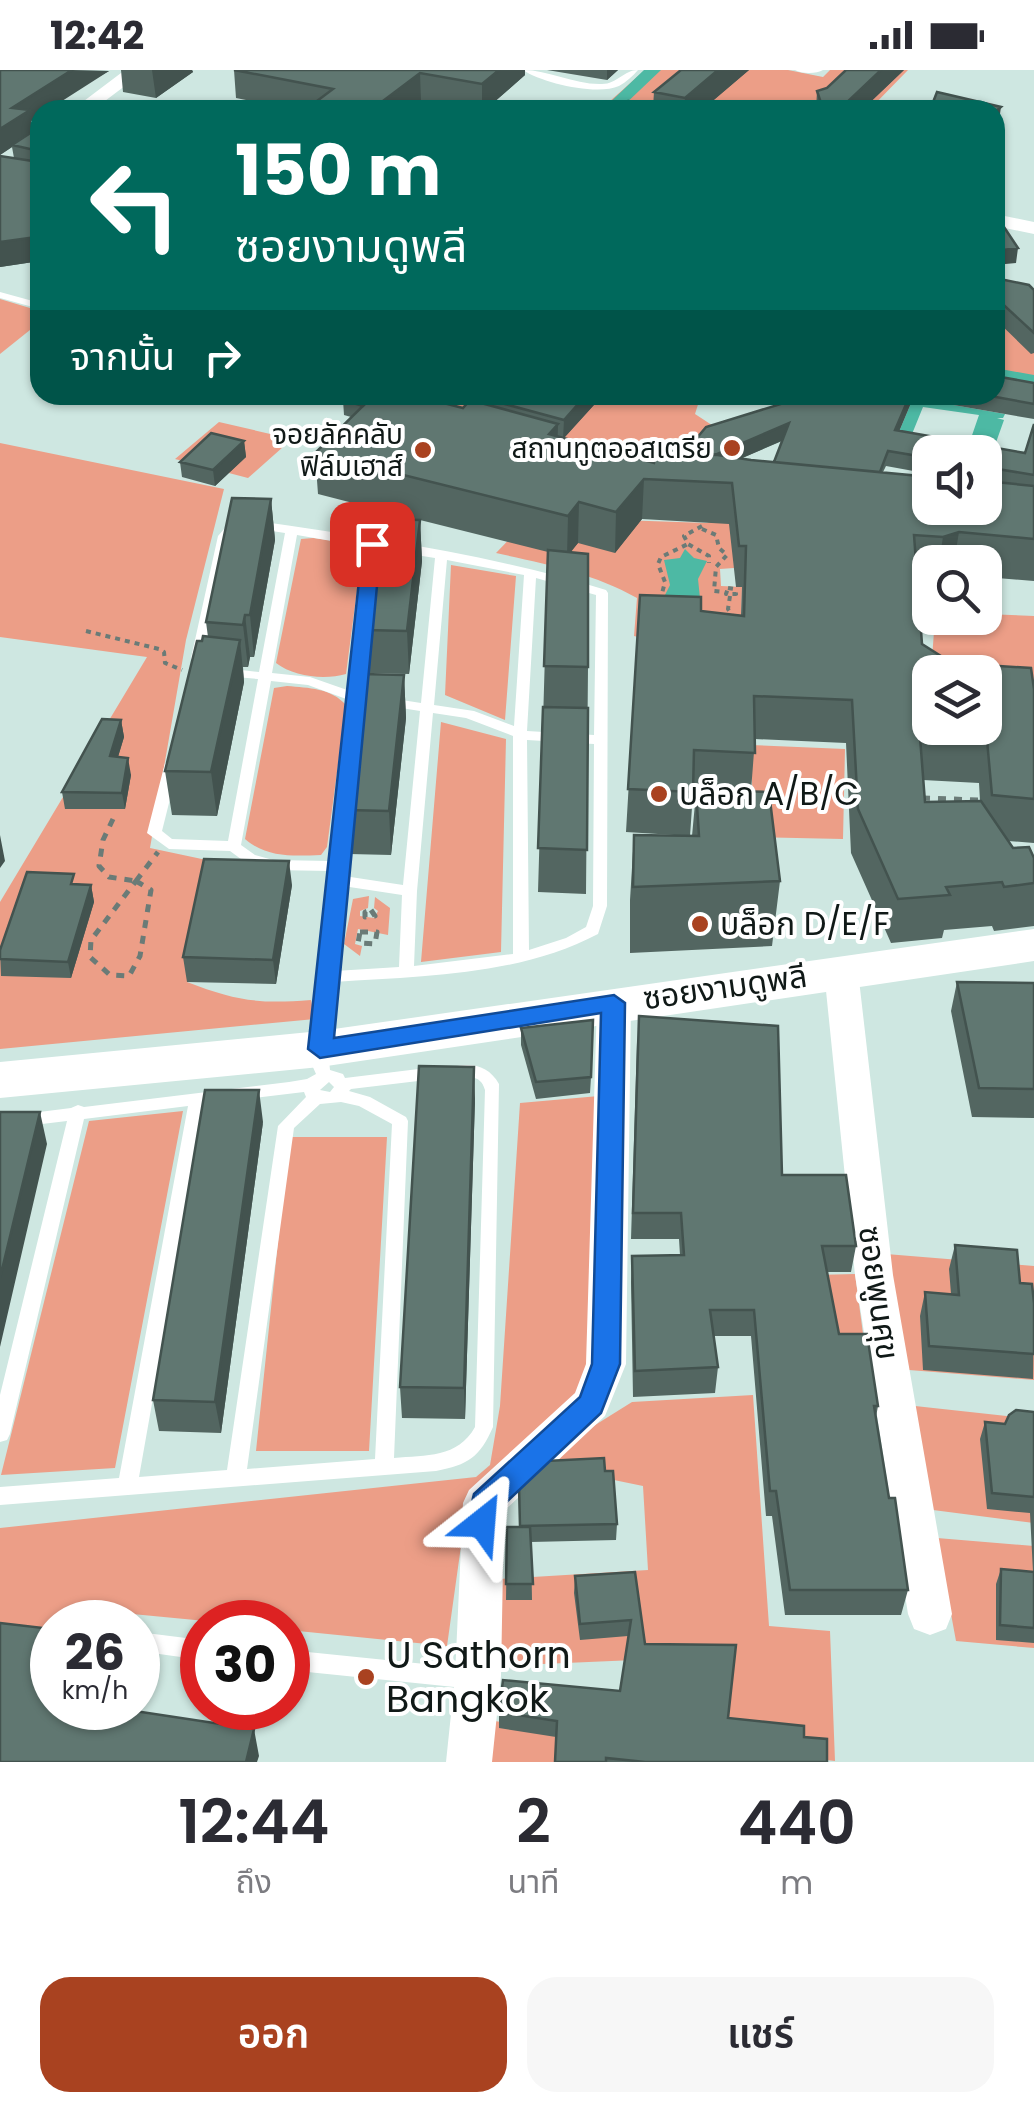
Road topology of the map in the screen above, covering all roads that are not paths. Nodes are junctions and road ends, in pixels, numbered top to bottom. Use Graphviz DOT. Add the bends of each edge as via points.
graph roads {
  1 [pos="137,70"];
  2 [pos="527,70"];
  3 [pos="634,70"];
  4 [pos="799,70"];
  5 [pos="819,70"];
  6 [pos="95,100"];
  7 [pos="1005,222"];
  8 [pos="1034,228"];
  9 [pos="0,295"];
  10 [pos="30,303"];
  11 [pos="292,530"];
  12 [pos="372,544"];
  13 [pos="441,556"];
  14 [pos="530,573"];
  15 [pos="266,674"];
  16 [pos="355,700"];
  17 [pos="427,705"];
  18 [pos="520,732"];
  19 [pos="600,740"];
  20 [pos="176,747"];
  21 [pos="234,846"];
  22 [pos="337,873"];
  23 [pos="410,891"];
  24 [pos="1034,945"];
  25 [pos="520,957"];
  26 [pos="841,971"];
  27 [pos="406,972"];
  28 [pos="327,977"];
  29 [pos="614,1003"];
  30 [pos="0,1080"];
  31 [pos="326,1081"];
  32 [pos="198,1099"];
  33 [pos="78,1111"];
  34 [pos="0,1123"];
  35 [pos="0,1434"];
  36 [pos="384,1467"];
  37 [pos="236,1478"];
  38 [pos="127,1488"];
  39 [pos="0,1496"];
  40 [pos="930,1614"];
  41 [pos="310,1662"];
  42 [pos="478,1680"];
  43 [pos="469,1762"];
  1 -- 6 [label="street"];
  2 -- 3 [label="lane" via="601,88 617,85"];
  4 -- 5 [label="lane"];
  7 -- 8 [label="street"];
  9 -- 10 [label="lane"];
  11 -- 12 [label="lane"];
  11 -- 15 [label="lane"];
  11 -- 15 [label="lane" via="230,525 195,670"];
  12 -- 13 [label="lane"];
  12 -- 16 [label="lane"];
  13 -- 14 [label="lane"];
  13 -- 17 [label="lane"];
  14 -- 18 [label="lane"];
  14 -- 19 [label="lane" via="602,593"];
  15 -- 16 [label="lane" via="331,686"];
  15 -- 21 [label="lane"];
  16 -- 17 [label="lane"];
  16 -- 22 [label="lane"];
  17 -- 18 [label="lane"];
  17 -- 23 [label="lane"];
  18 -- 19 [label="lane"];
  18 -- 25 [label="lane"];
  19 -- 25 [label="lane" via="600,906 593,930 562,949"];
  20 -- 21 [label="lane" via="154,833 166,842"];
  21 -- 22 [label="lane" via="250,859"];
  22 -- 23 [label="lane"];
  22 -- 28 [label="lane"];
  23 -- 27 [label="lane"];
  24 -- 26 [label="street, ซอยงามดูพลี"];
  25 -- 27 [label="lane"];
  26 -- 29 [label="street, ซอยงามดูพลี"];
  26 -- 40 [label="street, ซอยพูนศุข" via="874,1275"];
  27 -- 28 [label="lane"];
  28 -- 31 [label="lane"];
  29 -- 31 [label="street, ซอยงามดูพลี"];
  29 -- 42 [label="street" via="606,1364 591,1404 484,1503"];
  30 -- 31 [label="street, ซอยงามดูพลี"];
  31 -- 32 [label="lane"];
  31 -- 36 [label="lane" via="400,1121"];
  31 -- 36 [label="lane" via="472,1070 488,1077 493,1090 484,1427 462,1458"];
  31 -- 37 [label="lane" via="286,1126"];
  32 -- 33 [label="lane"];
  32 -- 38 [label="lane"];
  33 -- 34 [label="lane"];
  33 -- 35 [label="lane"];
  36 -- 37 [label="lane"];
  37 -- 38 [label="lane"];
  38 -- 39 [label="lane"];
  41 -- 42 [label="lane"];
  42 -- 43 [label="street"];
}
